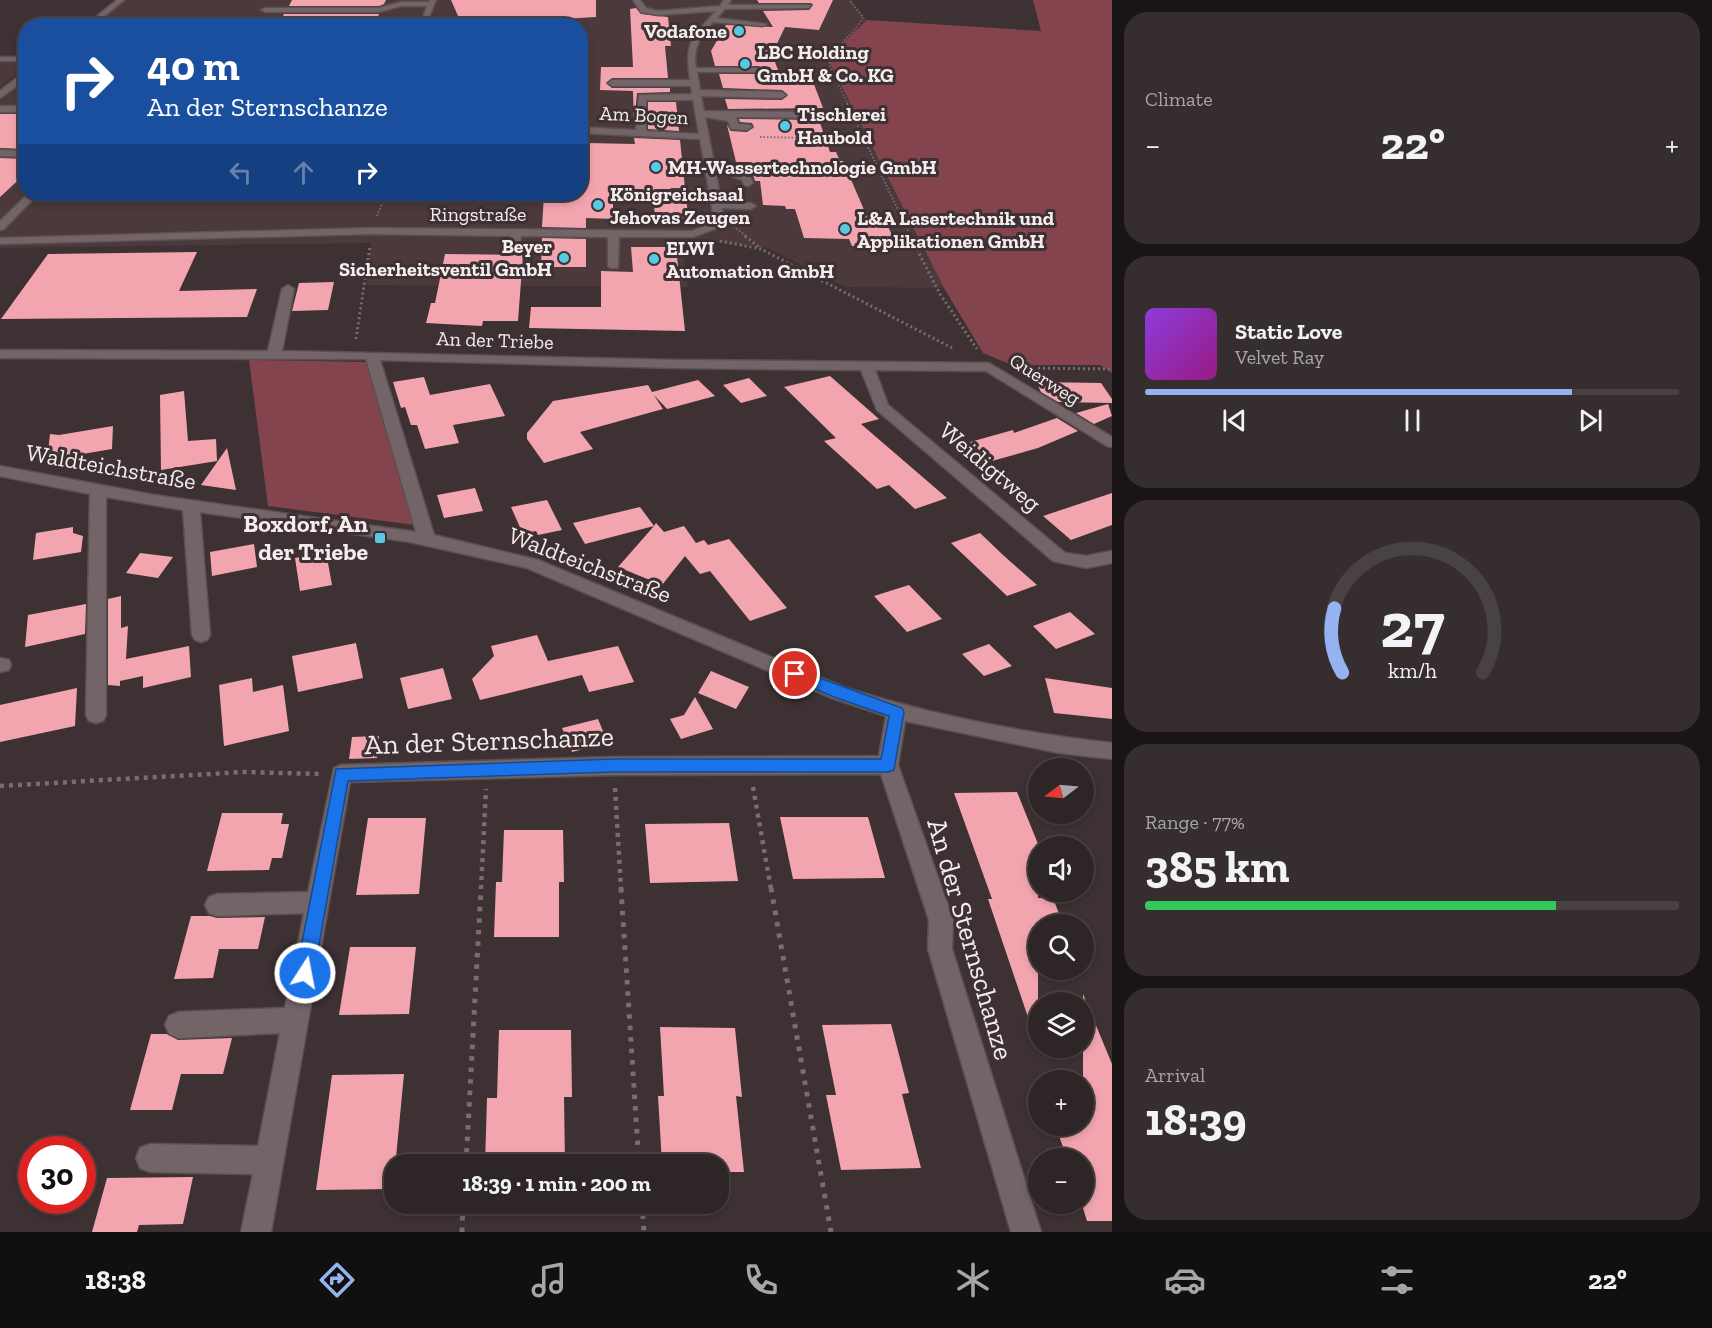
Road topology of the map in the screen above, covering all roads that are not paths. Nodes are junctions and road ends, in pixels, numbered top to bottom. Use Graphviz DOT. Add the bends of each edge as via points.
graph roads {
  1 [pos="121,0"];
  2 [pos="636,0"];
  3 [pos="432,2"];
  4 [pos="724,5"];
  5 [pos="809,6"];
  6 [pos="265,10"];
  7 [pos="98,18"];
  8 [pos="424,18"];
  9 [pos="710,20"];
  10 [pos="763,24"];
  11 [pos="0,59"];
  12 [pos="18,59"];
  13 [pos="693,70"];
  14 [pos="759,70"];
  15 [pos="18,81"];
  16 [pos="612,83"];
  17 [pos="697,91"];
  18 [pos="0,95"];
  19 [pos="782,95"];
  20 [pos="0,109"];
  21 [pos="18,109"];
  22 [pos="827,115"];
  23 [pos="701,116"];
  24 [pos="588,130"];
  25 [pos="749,132"];
  26 [pos="641,133"];
  27 [pos="706,137"];
  28 [pos="0,153"];
  29 [pos="18,154"];
  30 [pos="711,171"];
  31 [pos="748,183"];
  32 [pos="672,193"];
  33 [pos="26,201"];
  34 [pos="716,204"];
  35 [pos="751,206"];
  36 [pos="0,227"];
  37 [pos="516,232"];
  38 [pos="554,233"];
  39 [pos="613,233"];
  40 [pos="0,241"];
  41 [pos="553,246"];
  42 [pos="513,251"];
  43 [pos="614,266"];
  44 [pos="288,289"];
  45 [pos="0,354"];
  46 [pos="274,355"];
  47 [pos="372,356"];
  48 [pos="866,365"];
  49 [pos="989,367"];
  50 [pos="1112,443"];
  51 [pos="0,471"];
  52 [pos="98,491"];
  53 [pos="191,506"];
  54 [pos="426,537"];
  55 [pos="1112,557"];
  56 [pos="201,635"];
  57 [pos="897,712"];
  58 [pos="96,715"];
  59 [pos="1112,751"];
  60 [pos="888,765"];
  61 [pos="318,902"];
  62 [pos="217,905"];
  63 [pos="296,1020"];
  64 [pos="178,1025"];
  65 [pos="150,1158"];
  66 [pos="269,1160"];
  67 [pos="256,1232"];
  68 [pos="1026,1232"];
  1 -- 7 [label="street"];
  2 -- 4 [label="street" via="644,10 658,12"];
  3 -- 6 [label="street" via="372,10"];
  3 -- 8 [label="street"];
  4 -- 5 [label="street"];
  4 -- 9 [label="street"];
  9 -- 10 [label="street"];
  9 -- 13 [label="street" via="692,44"];
  11 -- 12 [label="street"];
  13 -- 14 [label="street"];
  13 -- 17 [label="street"];
  15 -- 18 [label="street"];
  16 -- 17 [label="street"];
  17 -- 19 [label="street"];
  17 -- 23 [label="street"];
  17 -- 26 [label="street" via="642,96"];
  20 -- 21 [label="street"];
  22 -- 23 [label="street"];
  23 -- 25 [label="street" via="732,118 734,127"];
  23 -- 27 [label="street"];
  24 -- 26 [label="street, Am Bogen"];
  26 -- 27 [label="street, Am Bogen"];
  27 -- 30 [label="street"];
  28 -- 29 [label="street"];
  30 -- 31 [label="street" via="731,172 746,178"];
  30 -- 34 [label="street"];
  32 -- 34 [label="street"];
  33 -- 36 [label="street"];
  34 -- 35 [label="street"];
  34 -- 39 [label="street, Ringstraße" via="713,226 693,234"];
  37 -- 38 [label="street, Ringstraße"];
  37 -- 40 [label="street, Ringstraße" via="371,231"];
  37 -- 42 [label="street"];
  38 -- 39 [label="street, Ringstraße"];
  38 -- 41 [label="street"];
  39 -- 43 [label="street"];
  44 -- 46 [label="street"];
  45 -- 46 [label="street, An der Triebe"];
  46 -- 47 [label="street, An der Triebe"];
  47 -- 48 [label="street, An der Triebe"];
  47 -- 54 [label="street"];
  48 -- 49 [label="street, An der Triebe"];
  48 -- 55 [label="street, Weidigtweg" via="882,407 1059,557 1076,563 1096,563"];
  49 -- 50 [label="street, Querweg"];
  51 -- 52 [label="street, Waldteichstraße"];
  52 -- 53 [label="street, Waldteichstraße"];
  52 -- 58 [label="street"];
  53 -- 54 [label="street, Waldteichstraße"];
  53 -- 56 [label="street"];
  54 -- 57 [label="street, Waldteichstraße" via="532,564 839,693"];
  57 -- 59 [label="street, Waldteichstraße" via="1059,745"];
  57 -- 60 [label="street, An der Sternschanze"];
  60 -- 61 [label="street, An der Sternschanze" via="614,766 341,774"];
  60 -- 68 [label="street, An der Sternschanze" via="941,920 940,949"];
  61 -- 62 [label="street"];
  61 -- 63 [label="street, An der Sternschanze"];
  63 -- 64 [label="street"];
  63 -- 66 [label="street, An der Sternschanze"];
  65 -- 66 [label="street"];
  66 -- 67 [label="street, An der Sternschanze"];
}
